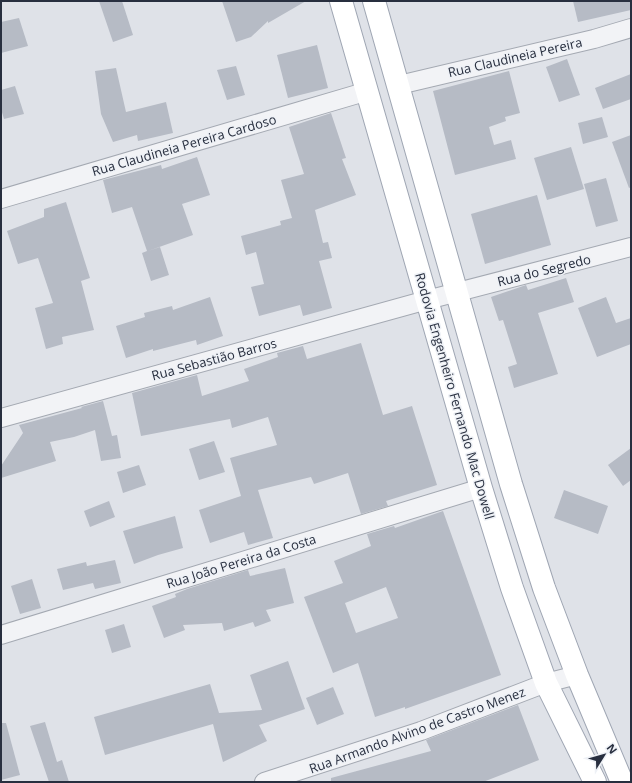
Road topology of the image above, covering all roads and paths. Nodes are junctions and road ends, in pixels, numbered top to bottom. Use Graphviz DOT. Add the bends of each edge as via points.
graph roads {
  1 [pos="342,1"];
  2 [pos="374,1"];
  3 [pos="631,28"];
  4 [pos="399,85"];
  5 [pos="368,91"];
  6 [pos="1,199"];
  7 [pos="631,247"];
  8 [pos="457,292"];
  9 [pos="427,300"];
  10 [pos="1,418"];
  11 [pos="482,488"];
  12 [pos="1,635"];
  13 [pos="576,675"];
  14 [pos="546,683"];
  15 [pos="579,749"];
  16 [pos="264,782"];
  17 [pos="583,782"];
  18 [pos="595,782"];
  19 [pos="622,782"];
  1 -- 5 [label="main road, Rodovia Engenheiro Fernando Mac Dowell"];
  2 -- 4 [label="main road"];
  3 -- 4 [label="street, Rua Claudineia Pereira"];
  4 -- 8 [label="main road"];
  5 -- 6 [label="street, Rua Claudineia Pereira Cardoso"];
  5 -- 9 [label="main road, Rodovia Engenheiro Fernando Mac Dowell"];
  7 -- 8 [label="street, Rua do Segredo"];
  8 -- 9 [label="street, Rua do Segredo"];
  8 -- 13 [label="main road" via="511,484 544,588"];
  9 -- 10 [label="street, Rua Sebastião Barros"];
  9 -- 11 [label="main road, Rodovia Engenheiro Fernando Mac Dowell"];
  11 -- 12 [label="street, Rua João Pereira da Costa"];
  11 -- 14 [label="main road, Rodovia Engenheiro Fernando Mac Dowell" via="512,588"];
  13 -- 14 [label="street, Rua Armando Alvino de Castro Menez"];
  13 -- 19 [label="main road"];
  14 -- 15 [label="main road, Rodovia Engenheiro Fernando Mac Dowell"];
  14 -- 16 [label="street, Rua Armando Alvino de Castro Menez" via="421,731"];
  15 -- 17 [label="street"];
  15 -- 18 [label="main road, Rodovia Engenheiro Fernando Mac Dowell"];
}
